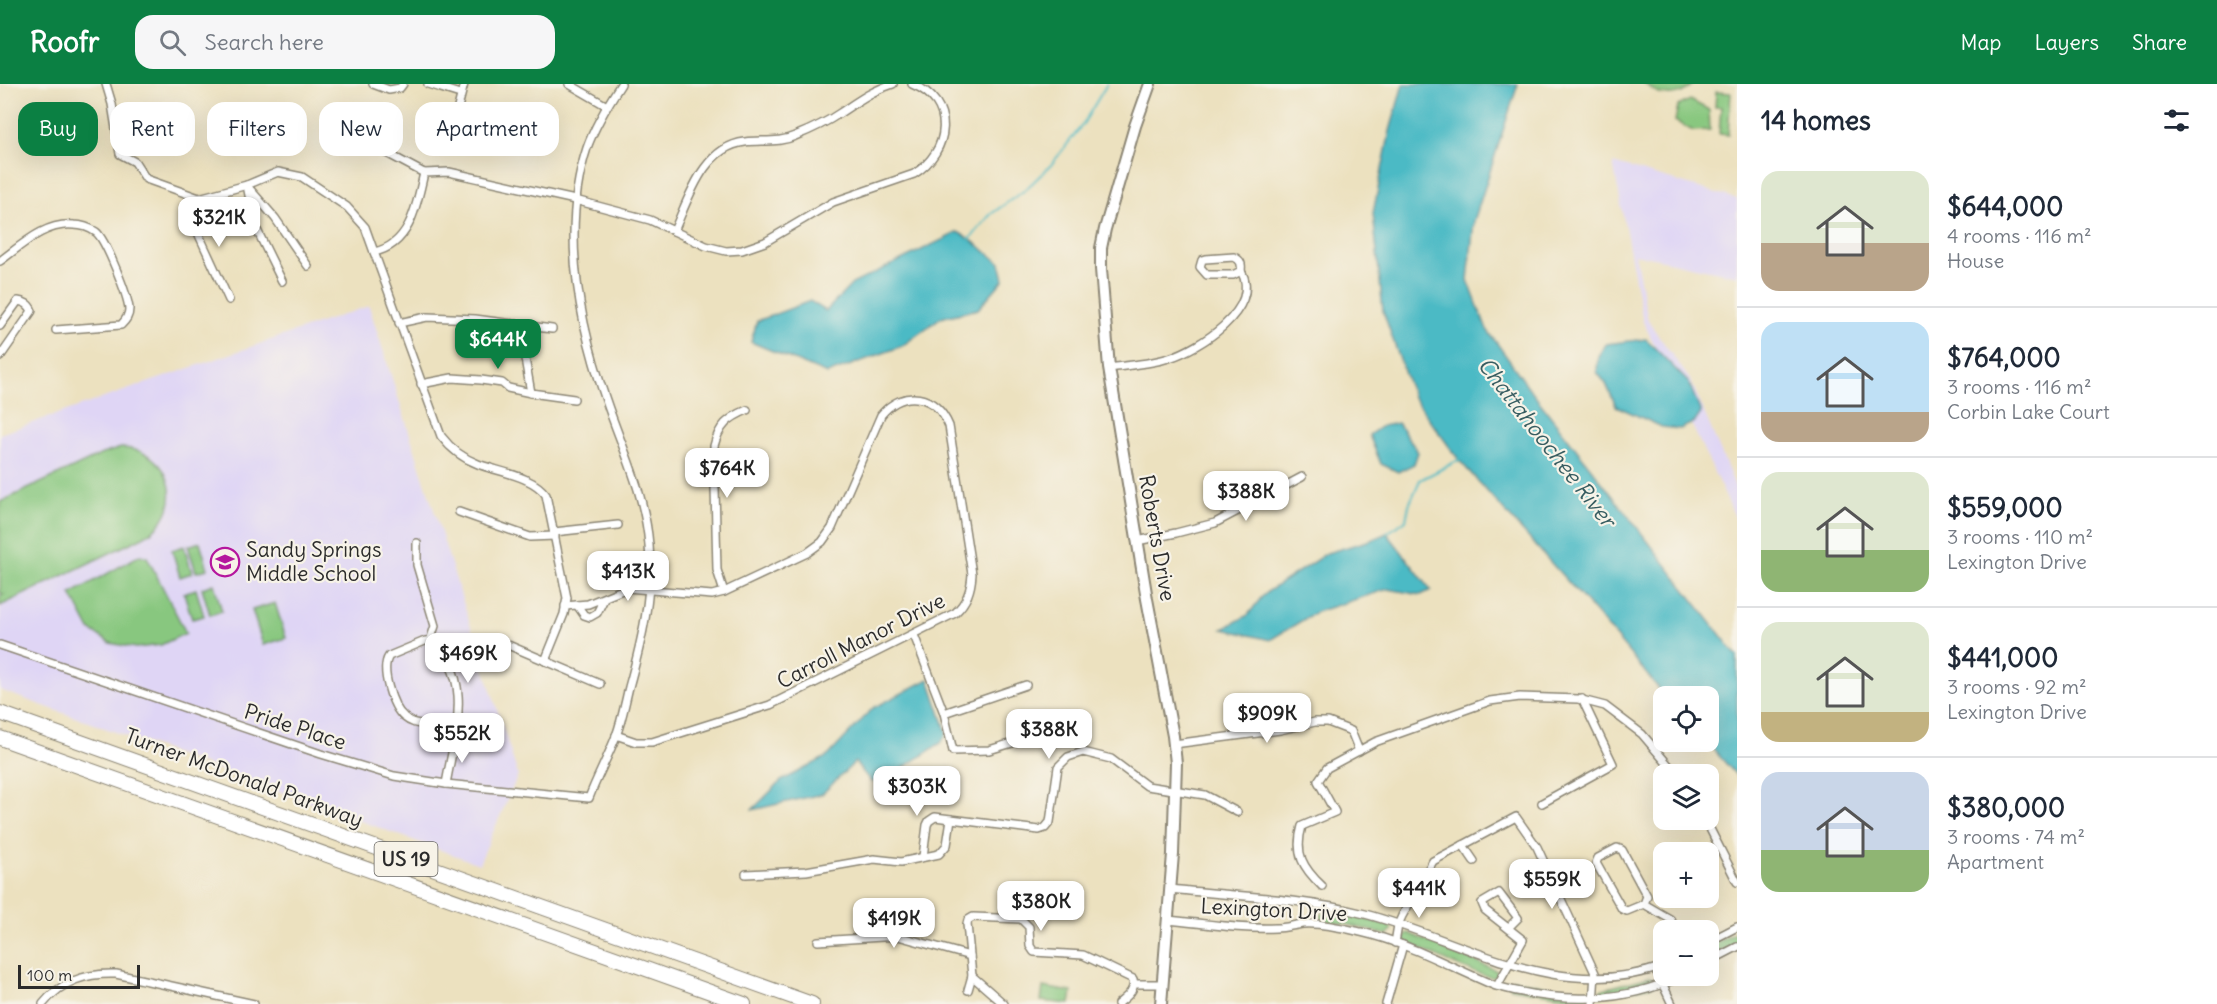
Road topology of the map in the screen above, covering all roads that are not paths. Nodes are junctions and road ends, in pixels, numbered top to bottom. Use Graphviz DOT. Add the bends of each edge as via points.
graph roads {
  1 [pos="106,84"];
  2 [pos="374,84"];
  3 [pos="403,84"];
  4 [pos="428,84"];
  5 [pos="464,84"];
  6 [pos="569,84"];
  7 [pos="621,84"];
  8 [pos="893,84"];
  9 [pos="912,84"];
  10 [pos="1150,84"];
  11 [pos="460,94"];
  12 [pos="458,102"];
  13 [pos="607,106"];
  14 [pos="392,156"];
  15 [pos="423,173"];
  16 [pos="247,185"];
  17 [pos="199,198"];
  18 [pos="575,200"];
  19 [pos="674,231"];
  20 [pos="374,252"];
  21 [pos="0,261"];
  22 [pos="308,266"];
  23 [pos="1241,271"];
  24 [pos="282,281"];
  25 [pos="228,300"];
  26 [pos="399,323"];
  27 [pos="519,324"];
  28 [pos="0,326"];
  29 [pos="552,329"];
  30 [pos="56,330"];
  31 [pos="0,357"];
  32 [pos="1109,368"];
  33 [pos="421,384"];
  34 [pos="531,393"];
  35 [pos="574,399"];
  36 [pos="747,410"];
  37 [pos="1302,477"];
  38 [pos="459,512"];
  39 [pos="618,525"];
  40 [pos="554,534"];
  41 [pos="1137,541"];
  42 [pos="417,543"];
  43 [pos="650,590"];
  44 [pos="724,592"];
  45 [pos="604,598"];
  46 [pos="578,605"];
  47 [pos="565,606"];
  48 [pos="914,635"];
  49 [pos="494,639"];
  50 [pos="430,641"];
  51 [pos="0,645"];
  52 [pos="545,661"];
  53 [pos="600,684"];
  54 [pos="1026,685"];
  55 [pos="1582,699"];
  56 [pos="0,713"];
  57 [pos="944,713"];
  58 [pos="616,735"];
  59 [pos="1039,735"];
  60 [pos="0,738"];
  61 [pos="453,742"];
  62 [pos="1174,744"];
  63 [pos="1359,751"];
  64 [pos="1668,764"];
  65 [pos="447,784"];
  66 [pos="1176,790"];
  67 [pos="1542,803"];
  68 [pos="1237,812"];
  69 [pos="951,819"];
  70 [pos="1711,830"];
  71 [pos="1463,845"];
  72 [pos="923,857"];
  73 [pos="1474,861"];
  74 [pos="746,874"];
  75 [pos="1737,882"];
  76 [pos="1322,886"];
  77 [pos="1170,889"];
  78 [pos="1644,904"];
  79 [pos="1167,920"];
  80 [pos="1670,920"];
  81 [pos="1398,925"];
  82 [pos="1737,927"];
  83 [pos="1508,928"];
  84 [pos="1719,936"];
  85 [pos="818,941"];
  86 [pos="1399,944"];
  87 [pos="1737,947"];
  88 [pos="970,956"];
  89 [pos="1719,956"];
  90 [pos="1653,970"];
  91 [pos="1506,971"];
  92 [pos="1517,975"];
  93 [pos="972,976"];
  94 [pos="1134,984"];
  95 [pos="1162,984"];
  96 [pos="1497,986"];
  97 [pos="1662,986"];
  98 [pos="1665,986"];
  99 [pos="1584,987"];
  100 [pos="1596,987"];
  101 [pos="968,990"];
  102 [pos="234,1002"];
  103 [pos="1593,1003"];
  104 [pos="43,1004"];
  105 [pos="254,1004"];
  106 [pos="744,1004"];
  107 [pos="812,1004"];
  108 [pos="1004,1004"];
  109 [pos="1118,1004"];
  110 [pos="1161,1004"];
  111 [pos="1386,1004"];
  112 [pos="1672,1004"];
  1 -- 17 [label="street" via="120,154 135,162 146,179"];
  2 -- 3 [label="street" via="389,90"];
  4 -- 11 [label="street"];
  5 -- 11 [label="street"];
  6 -- 13 [label="street"];
  7 -- 13 [label="street"];
  8 -- 19 [label="street" via="864,96 794,137 745,142 723,150 700,176"];
  9 -- 19 [label="street" via="931,95 943,116 939,149 924,168 833,202 765,242 742,250 706,246"];
  10 -- 32 [label="street, Roberts Drive" via="1101,248"];
  11 -- 12 [label="street"];
  13 -- 18 [label="street" via="588,146"];
  14 -- 15 [label="street"];
  15 -- 18 [label="street" via="449,172"];
  15 -- 20 [label="street" via="409,226 399,238"];
  16 -- 17 [label="street"];
  16 -- 20 [label="street" via="278,172 302,177 346,207 365,227"];
  16 -- 22 [label="street"];
  16 -- 24 [label="street" via="255,226"];
  17 -- 25 [label="street" via="199,235"];
  18 -- 19 [label="street" via="650,220"];
  18 -- 43 [label="street" via="575,259 587,339 641,498 649,543"];
  20 -- 26 [label="street"];
  21 -- 30 [label="street" via="43,230 72,225 96,233 106,244 127,300 127,319 121,325"];
  23 -- 23 [label="street" via="1233,275 1207,275 1200,267 1205,259 1234,257 1241,263"];
  23 -- 32 [label="street" via="1244,281 1240,306 1210,338 1169,358"];
  26 -- 27 [label="street" via="427,317"];
  26 -- 33 [label="street"];
  27 -- 29 [label="street"];
  27 -- 34 [label="street"];
  28 -- 31 [label="street" via="18,301 30,306 32,311"];
  32 -- 41 [label="street, Roberts Drive"];
  33 -- 34 [label="street" via="461,378 502,383"];
  33 -- 40 [label="street" via="441,436 451,449 476,464 541,489"];
  34 -- 35 [label="street"];
  36 -- 44 [label="street" via="724,423 714,446 717,570"];
  37 -- 41 [label="street" via="1215,523"];
  38 -- 40 [label="street" via="530,537"];
  39 -- 40 [label="street"];
  40 -- 47 [label="street" via="567,598"];
  41 -- 62 [label="street, Roberts Drive"];
  42 -- 50 [label="street" via="417,565 435,626"];
  43 -- 44 [label="street, Carroll Manor Drive" via="700,595"];
  43 -- 45 [label="street, Carroll Manor Drive" via="627,588"];
  43 -- 58 [label="street"];
  44 -- 48 [label="street, Carroll Manor Drive" via="822,542 832,528 881,415 896,402 927,400 945,416 949,426 972,574 970,592 961,607"];
  45 -- 46 [label="street, Carroll Manor Drive"];
  45 -- 46 [label="street" via="590,618"];
  46 -- 47 [label="street"];
  47 -- 52 [label="street"];
  48 -- 57 [label="street"];
  48 -- 58 [label="street, Carroll Manor Drive" via="770,705 652,742 636,742"];
  49 -- 52 [label="street"];
  50 -- 61 [label="street" via="448,658 460,703"];
  50 -- 61 [label="street" via="388,656 386,678 402,716 442,728"];
  51 -- 65 [label="street, Pride Place" via="321,754 394,776"];
  52 -- 53 [label="street"];
  54 -- 57 [label="street"];
  55 -- 63 [label="street" via="1520,697 1490,701"];
  55 -- 64 [label="street" via="1605,706 1642,734"];
  55 -- 67 [label="street" via="1613,764"];
  56 -- 107 [label="highway, Turner McDonald Parkway / US 19"];
  57 -- 59 [label="street" via="953,751 989,750"];
  58 -- 65 [label="street, Pride Place" via="589,798"];
  60 -- 106 [label="highway, Turner McDonald Parkway / US 19"];
  61 -- 65 [label="street"];
  62 -- 63 [label="street" via="1323,721 1351,731"];
  62 -- 66 [label="street, Roberts Drive"];
  63 -- 76 [label="street" via="1327,768 1318,781 1335,812 1302,826 1300,833 1300,856 1305,870"];
  66 -- 68 [label="street" via="1205,795"];
  66 -- 69 [label="street" via="1147,786 1111,759 1083,752 1068,757 1058,767 1050,822 1045,828"];
  66 -- 77 [label="street, Roberts Drive"];
  69 -- 72 [label="street" via="945,850"];
  69 -- 72 [label="street" via="929,820"];
  70 -- 75 [label="street"];
  71 -- 73 [label="street"];
  71 -- 81 [label="street" via="1433,861"];
  71 -- 100 [label="street" via="1516,816 1537,848 1595,973"];
  72 -- 74 [label="street"];
  77 -- 79 [label="street, Roberts Drive"];
  77 -- 81 [label="street, Lexington Drive" via="1337,908"];
  78 -- 78 [label="street" via="1627,911 1622,909 1596,864 1598,858 1617,848 1622,850 1647,896"];
  78 -- 80 [label="street"];
  79 -- 86 [label="street, Lexington Drive" via="1277,928 1320,925 1363,932"];
  79 -- 95 [label="street, Roberts Drive"];
  81 -- 86 [label="street"];
  81 -- 91 [label="street, Lexington Drive"];
  82 -- 84 [label="street"];
  83 -- 83 [label="street" via="1482,903 1499,893 1518,918"];
  83 -- 91 [label="street" via="1523,940"];
  85 -- 88 [label="street" via="898,936"];
  86 -- 96 [label="street, Lexington Drive"];
  86 -- 111 [label="street"];
  87 -- 89 [label="street"];
  88 -- 93 [label="street"];
  88 -- 94 [label="street" via="968,920 1020,919 1029,927 1034,952 1083,955 1129,976"];
  90 -- 100 [label="street"];
  91 -- 92 [label="street, Lexington Drive"];
  91 -- 96 [label="street"];
  93 -- 101 [label="street"];
  93 -- 108 [label="street"];
  94 -- 95 [label="street"];
  94 -- 109 [label="street"];
  95 -- 110 [label="street, Roberts Drive"];
  96 -- 103 [label="street, Lexington Drive" via="1537,999"];
  97 -- 103 [label="street, Lexington Drive" via="1630,997"];
  98 -- 112 [label="street"];
  99 -- 100 [label="street"];
  100 -- 103 [label="street"];
  102 -- 104 [label="street" via="99,973 63,985"];
  102 -- 105 [label="street"];
}
